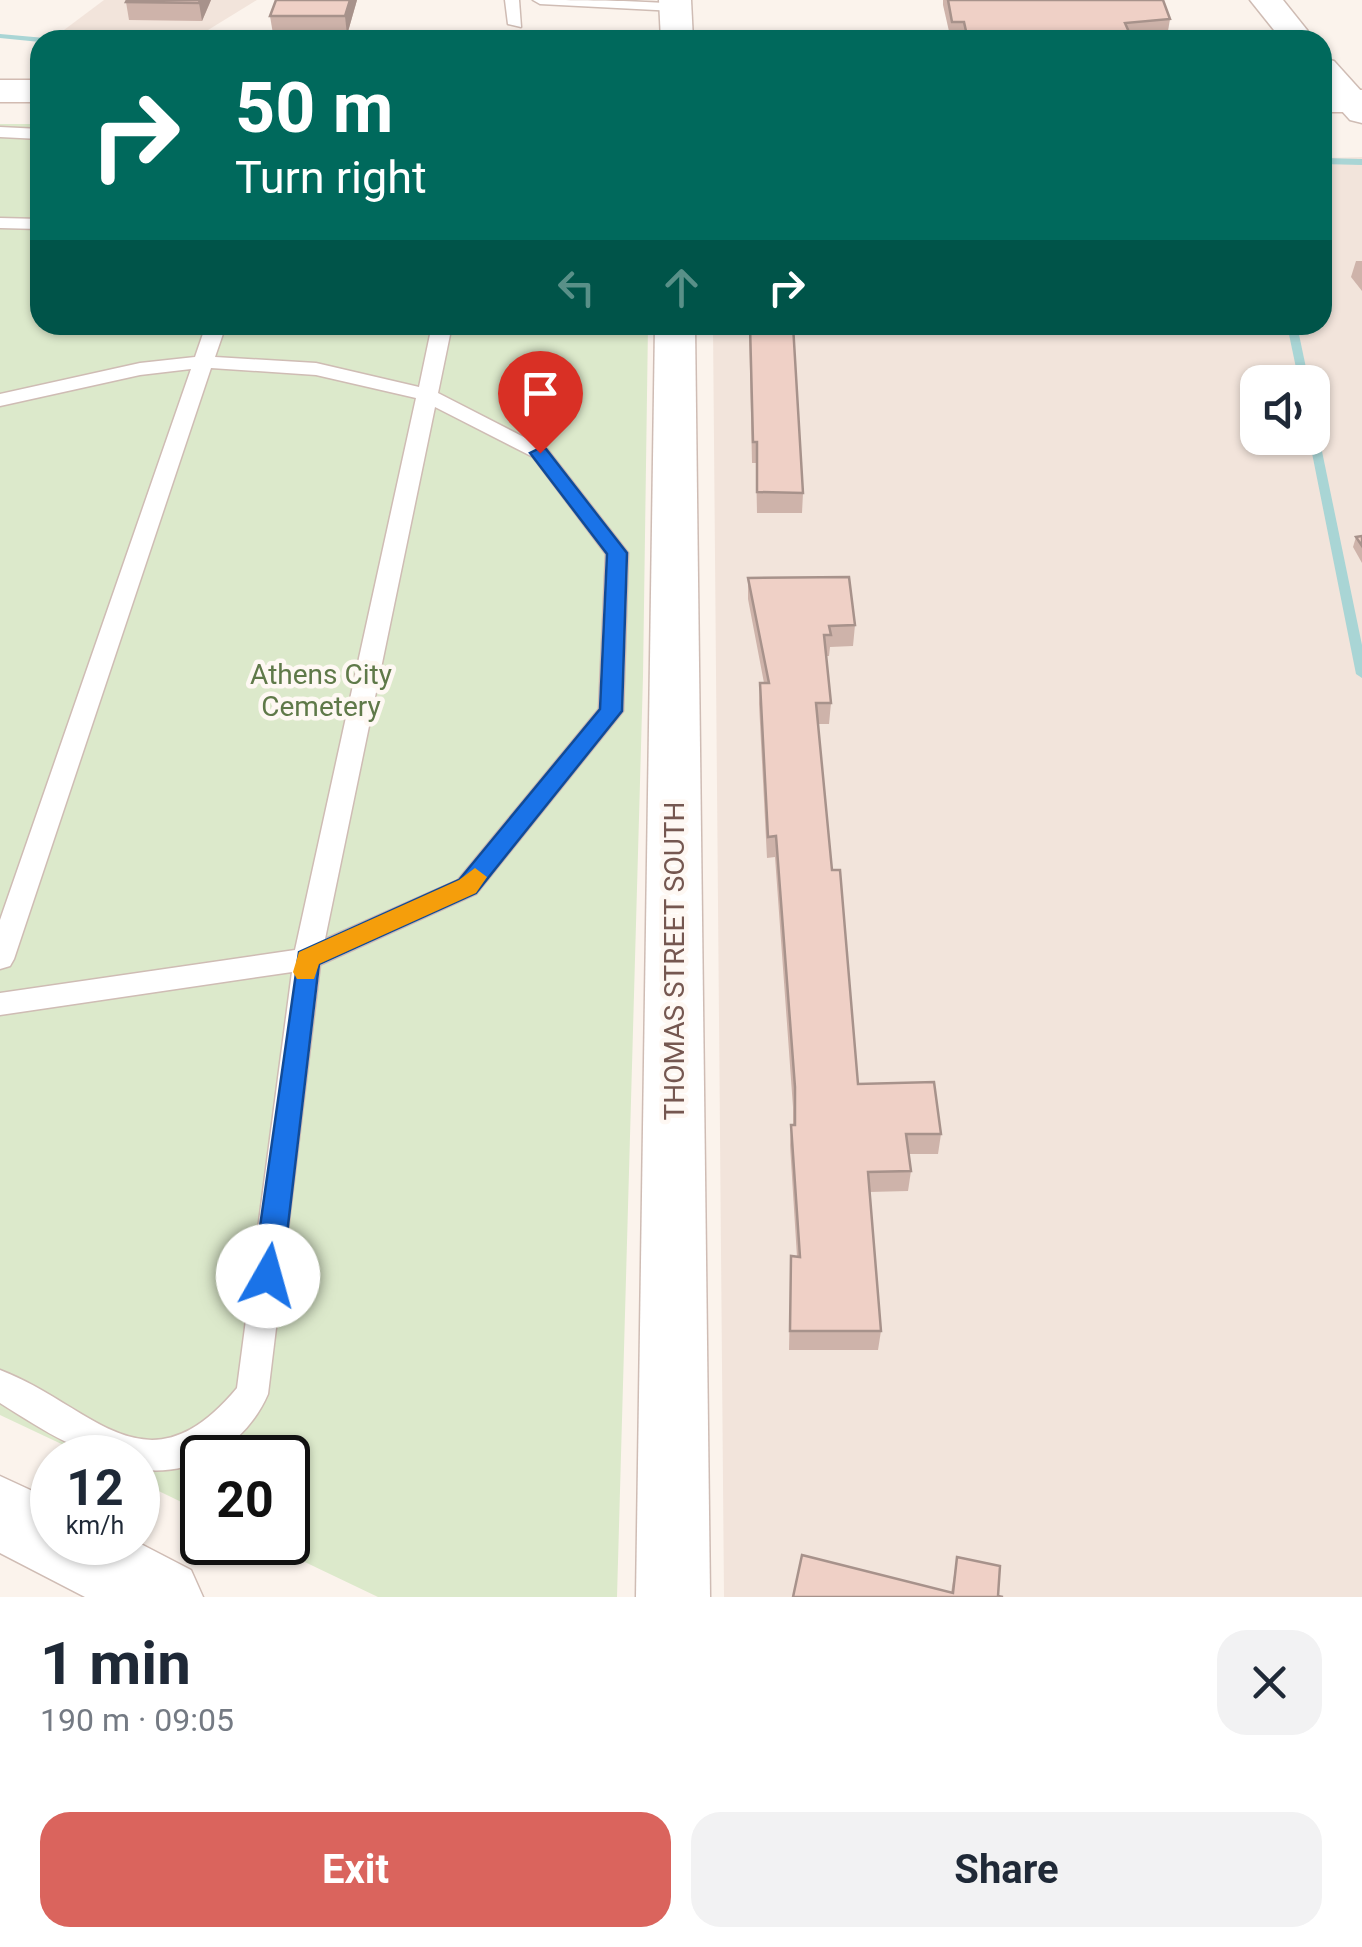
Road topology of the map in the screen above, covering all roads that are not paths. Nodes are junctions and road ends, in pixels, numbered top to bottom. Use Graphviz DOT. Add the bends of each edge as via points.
graph roads {
  1 [pos="512,0"];
  2 [pos="540,0"];
  3 [pos="1266,0"];
  4 [pos="675,3"];
  5 [pos="516,24"];
  6 [pos="676,30"];
  7 [pos="1291,30"];
  8 [pos="1332,81"];
  9 [pos="0,91"];
  10 [pos="30,91"];
  11 [pos="1350,104"];
  12 [pos="0,132"];
  13 [pos="30,134"];
  14 [pos="0,223"];
  15 [pos="30,224"];
  16 [pos="212,335"];
  17 [pos="440,335"];
  18 [pos="675,335"];
  19 [pos="201,362"];
  20 [pos="425,394"];
  21 [pos="0,400"];
  22 [pos="307,958"];
  23 [pos="0,959"];
  24 [pos="0,1004"];
  25 [pos="0,1385"];
  26 [pos="0,1512"];
  27 [pos="30,1528"];
  28 [pos="102,1565"];
  29 [pos="164,1597"];
  30 [pos="674,1597"];
  1 -- 5 [label="lane"];
  2 -- 4 [label="lane"];
  3 -- 7 [label="street"];
  4 -- 6 [label="street"];
  8 -- 11 [label="street"];
  9 -- 10 [label="street"];
  12 -- 13 [label="lane"];
  14 -- 15 [label="lane"];
  16 -- 19 [label="lane"];
  17 -- 20 [label="lane"];
  18 -- 30 [label="street, THOMAS STREET SOUTH"];
  19 -- 20 [label="lane" via="316,369"];
  19 -- 21 [label="lane"];
  19 -- 23 [label="lane"];
  20 -- 22 [label="lane"];
  20 -- 22 [label="lane" via="540,453 617,553 611,711 467,887"];
  22 -- 24 [label="lane"];
  22 -- 25 [label="lane" via="252,1394 226,1427 181,1454 140,1457"];
  26 -- 27 [label="street"];
  28 -- 29 [label="street"];
}
